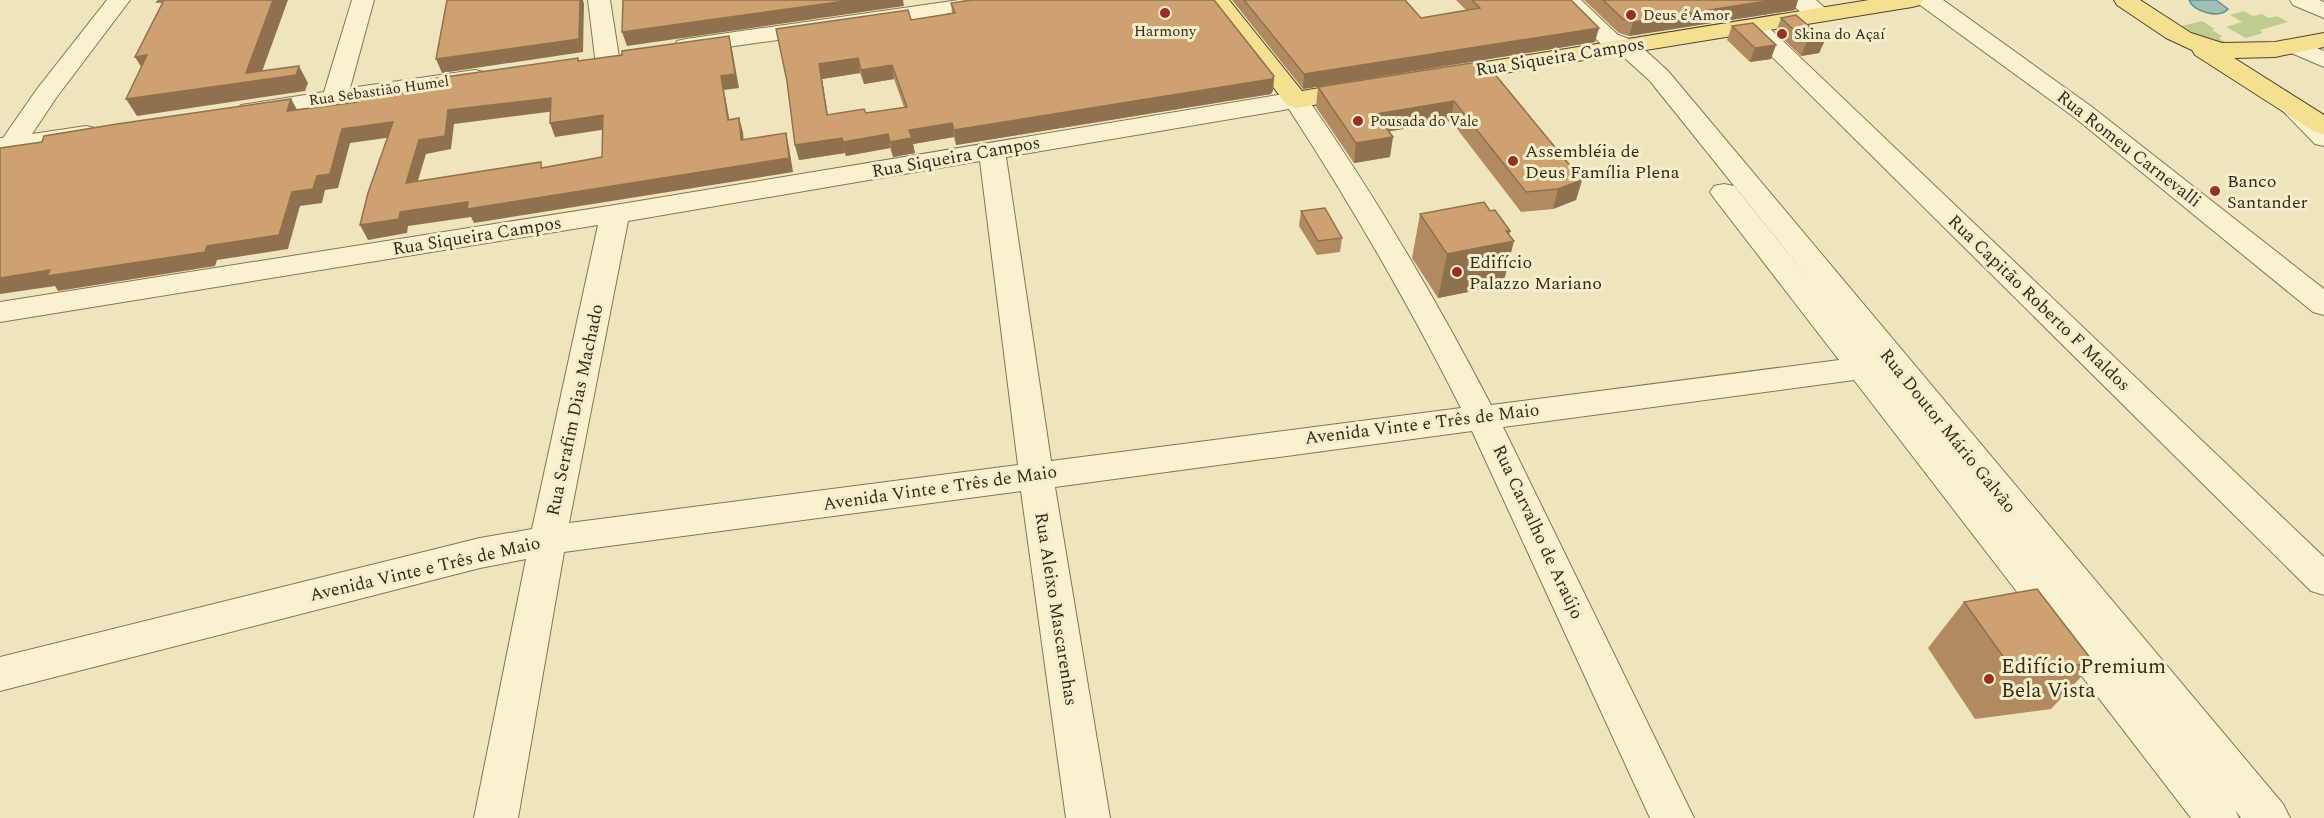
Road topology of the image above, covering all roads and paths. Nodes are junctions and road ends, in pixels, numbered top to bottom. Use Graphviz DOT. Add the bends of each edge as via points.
graph roads {
  1 [pos="119,0"];
  2 [pos="363,0"];
  3 [pos="599,0"];
  4 [pos="1008,0"];
  5 [pos="1217,0"];
  6 [pos="1568,0"];
  7 [pos="1801,0"];
  8 [pos="1912,0"];
  9 [pos="1928,0"];
  10 [pos="2125,0"];
  11 [pos="2301,0"];
  12 [pos="927,6"];
  13 [pos="2324,12"];
  14 [pos="1821,15"];
  15 [pos="1754,26"];
  16 [pos="2324,40"];
  17 [pos="2191,42"];
  18 [pos="1616,45"];
  19 [pos="2324,45"];
  20 [pos="2298,47"];
  21 [pos="665,49"];
  22 [pos="607,57"];
  23 [pos="2324,60"];
  24 [pos="501,73"];
  25 [pos="1424,79"];
  26 [pos="1389,85"];
  27 [pos="335,97"];
  28 [pos="1296,100"];
  29 [pos="2293,108"];
  30 [pos="231,113"];
  31 [pos="2324,114"];
  32 [pos="2324,126"];
  33 [pos="103,131"];
  34 [pos="2324,138"];
  35 [pos="5,146"];
  36 [pos="992,150"];
  37 [pos="615,214"];
  38 [pos="2324,305"];
  39 [pos="0,312"];
  40 [pos="1877,365"];
  41 [pos="1482,416"];
  42 [pos="1036,475"];
  43 [pos="549,540"];
  44 [pos="2324,580"];
  45 [pos="0,674"];
  46 [pos="496,818"];
  47 [pos="1088,818"];
  48 [pos="1672,818"];
  49 [pos="2217,818"];
  50 [pos="2268,818"];
  1 -- 35 [label="street"];
  2 -- 27 [label="street"];
  3 -- 22 [label="street"];
  4 -- 12 [label="street"];
  5 -- 28 [label="main road"];
  6 -- 18 [label="street, Rua Doutor Mário Galvão"];
  7 -- 14 [label="street"];
  8 -- 14 [label="main road, Rua Siqueira Campos"];
  9 -- 38 [label="street, Rua Romeu Carnevalli" via="2083,112"];
  10 -- 17 [label="main road"];
  11 -- 13 [label="street"];
  12 -- 21 [label="street"];
  14 -- 15 [label="main road, Rua Siqueira Campos"];
  15 -- 18 [label="main road, Rua Siqueira Campos"];
  15 -- 44 [label="street, Rua Capitão Roberto F Maldos"];
  16 -- 20 [label="main road"];
  17 -- 20 [label="main road" via="2235,52"];
  17 -- 29 [label="main road"];
  18 -- 25 [label="main road, Rua Siqueira Campos"];
  18 -- 40 [label="street, Rua Doutor Mário Galvão"];
  19 -- 20 [label="street"];
  20 -- 23 [label="street"];
  20 -- 31 [label="main road" via="2278,63 2280,75 2290,89"];
  24 -- 27 [label="street, Rua Sebastião Humel"];
  26 -- 28 [label="main road, Rua Siqueira Campos"];
  27 -- 30 [label="street, Rua Sebastião Humel"];
  28 -- 36 [label="street, Rua Siqueira Campos"];
  28 -- 41 [label="street, Rua Carvalho de Araújo" via="1360,195"];
  29 -- 32 [label="main road"];
  29 -- 34 [label="street"];
  33 -- 35 [label="street"];
  36 -- 37 [label="street, Rua Siqueira Campos"];
  36 -- 42 [label="street, Rua Aleixo Mascarenhas"];
  37 -- 39 [label="street, Rua Siqueira Campos"];
  37 -- 43 [label="street, Rua Serafim Dias Machado"];
  40 -- 41 [label="street, Avenida Vinte e Três de Maio"];
  40 -- 49 [label="street, Rua Doutor Mário Galvão"];
  40 -- 50 [label="street, Rua Doutor Mário Galvão"];
  41 -- 42 [label="street, Avenida Vinte e Três de Maio"];
  41 -- 48 [label="street, Rua Carvalho de Araújo"];
  42 -- 43 [label="street, Avenida Vinte e Três de Maio"];
  42 -- 47 [label="street, Rua Aleixo Mascarenhas"];
  43 -- 45 [label="street, Avenida Vinte e Três de Maio" via="480,553"];
  43 -- 46 [label="street, Rua Serafim Dias Machado"];
}
